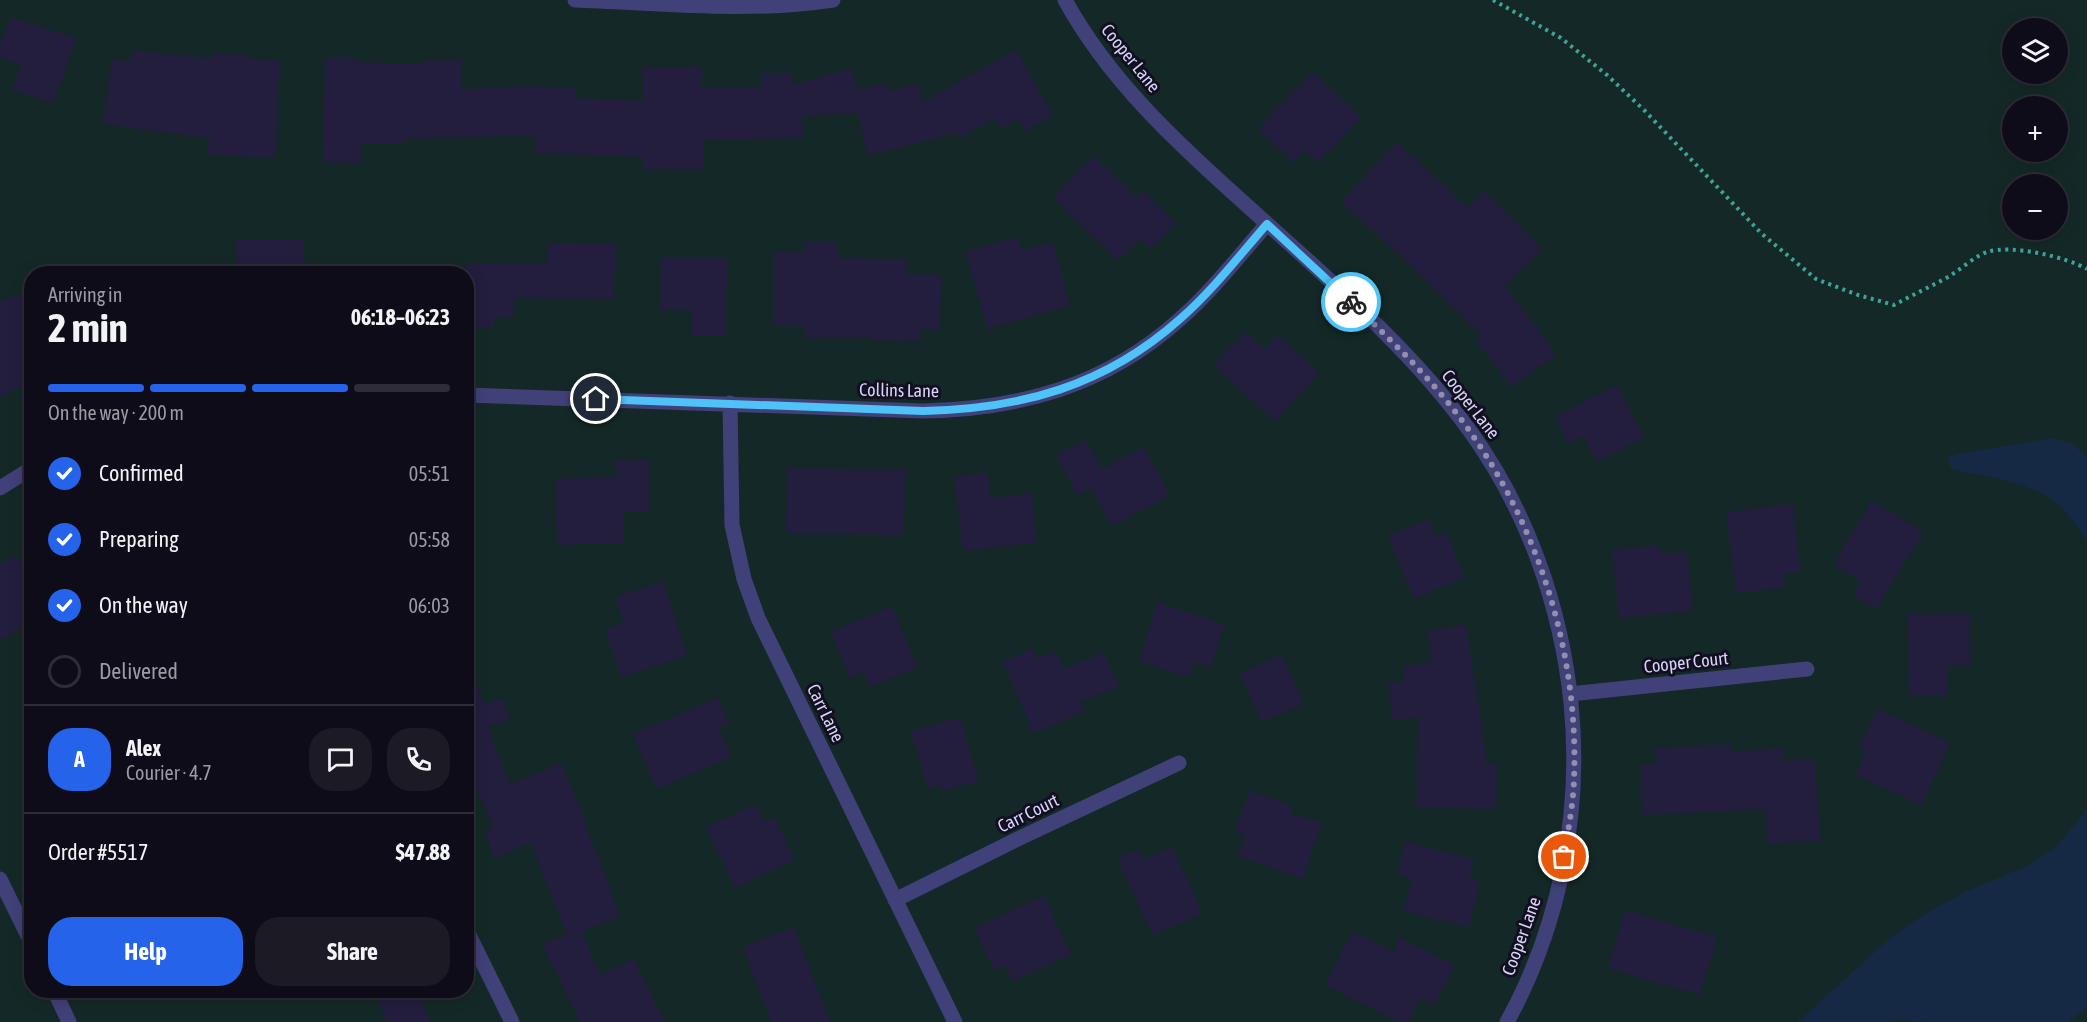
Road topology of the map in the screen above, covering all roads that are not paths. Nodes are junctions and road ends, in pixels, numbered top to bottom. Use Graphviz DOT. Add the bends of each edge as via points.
graph roads {
  1 [pos="575,0"];
  2 [pos="833,0"];
  3 [pos="1065,0"];
  4 [pos="1267,224"];
  5 [pos="474,395"];
  6 [pos="730,403"];
  7 [pos="24,473"];
  8 [pos="0,488"];
  9 [pos="1807,669"];
  10 [pos="1570,694"];
  11 [pos="1179,763"];
  12 [pos="0,879"];
  13 [pos="895,900"];
  14 [pos="24,928"];
  15 [pos="474,945"];
  16 [pos="58,998"];
  17 [pos="69,1022"];
  18 [pos="512,1022"];
  19 [pos="955,1022"];
  20 [pos="1507,1022"];
  1 -- 2 [label="street" via="751,5"];
  3 -- 4 [label="street, Cooper Lane" via="1121,82 1174,138"];
  4 -- 6 [label="street, Collins Lane" via="1200,299 1162,334 1094,376 1043,396 949,411"];
  4 -- 10 [label="street, Cooper Lane" via="1408,358 1451,407 1491,462 1542,569 1564,652"];
  5 -- 6 [label="street, Collins Lane"];
  6 -- 13 [label="street, Carr Lane" via="730,509 744,579 765,635"];
  7 -- 8 [label="street"];
  9 -- 10 [label="street, Cooper Court"];
  10 -- 20 [label="street, Cooper Lane" via="1574,782 1564,857 1546,933"];
  11 -- 13 [label="street, Carr Court"];
  12 -- 14 [label="street"];
  13 -- 19 [label="street, Carr Lane"];
  15 -- 18 [label="street"];
  16 -- 17 [label="street"];
}
